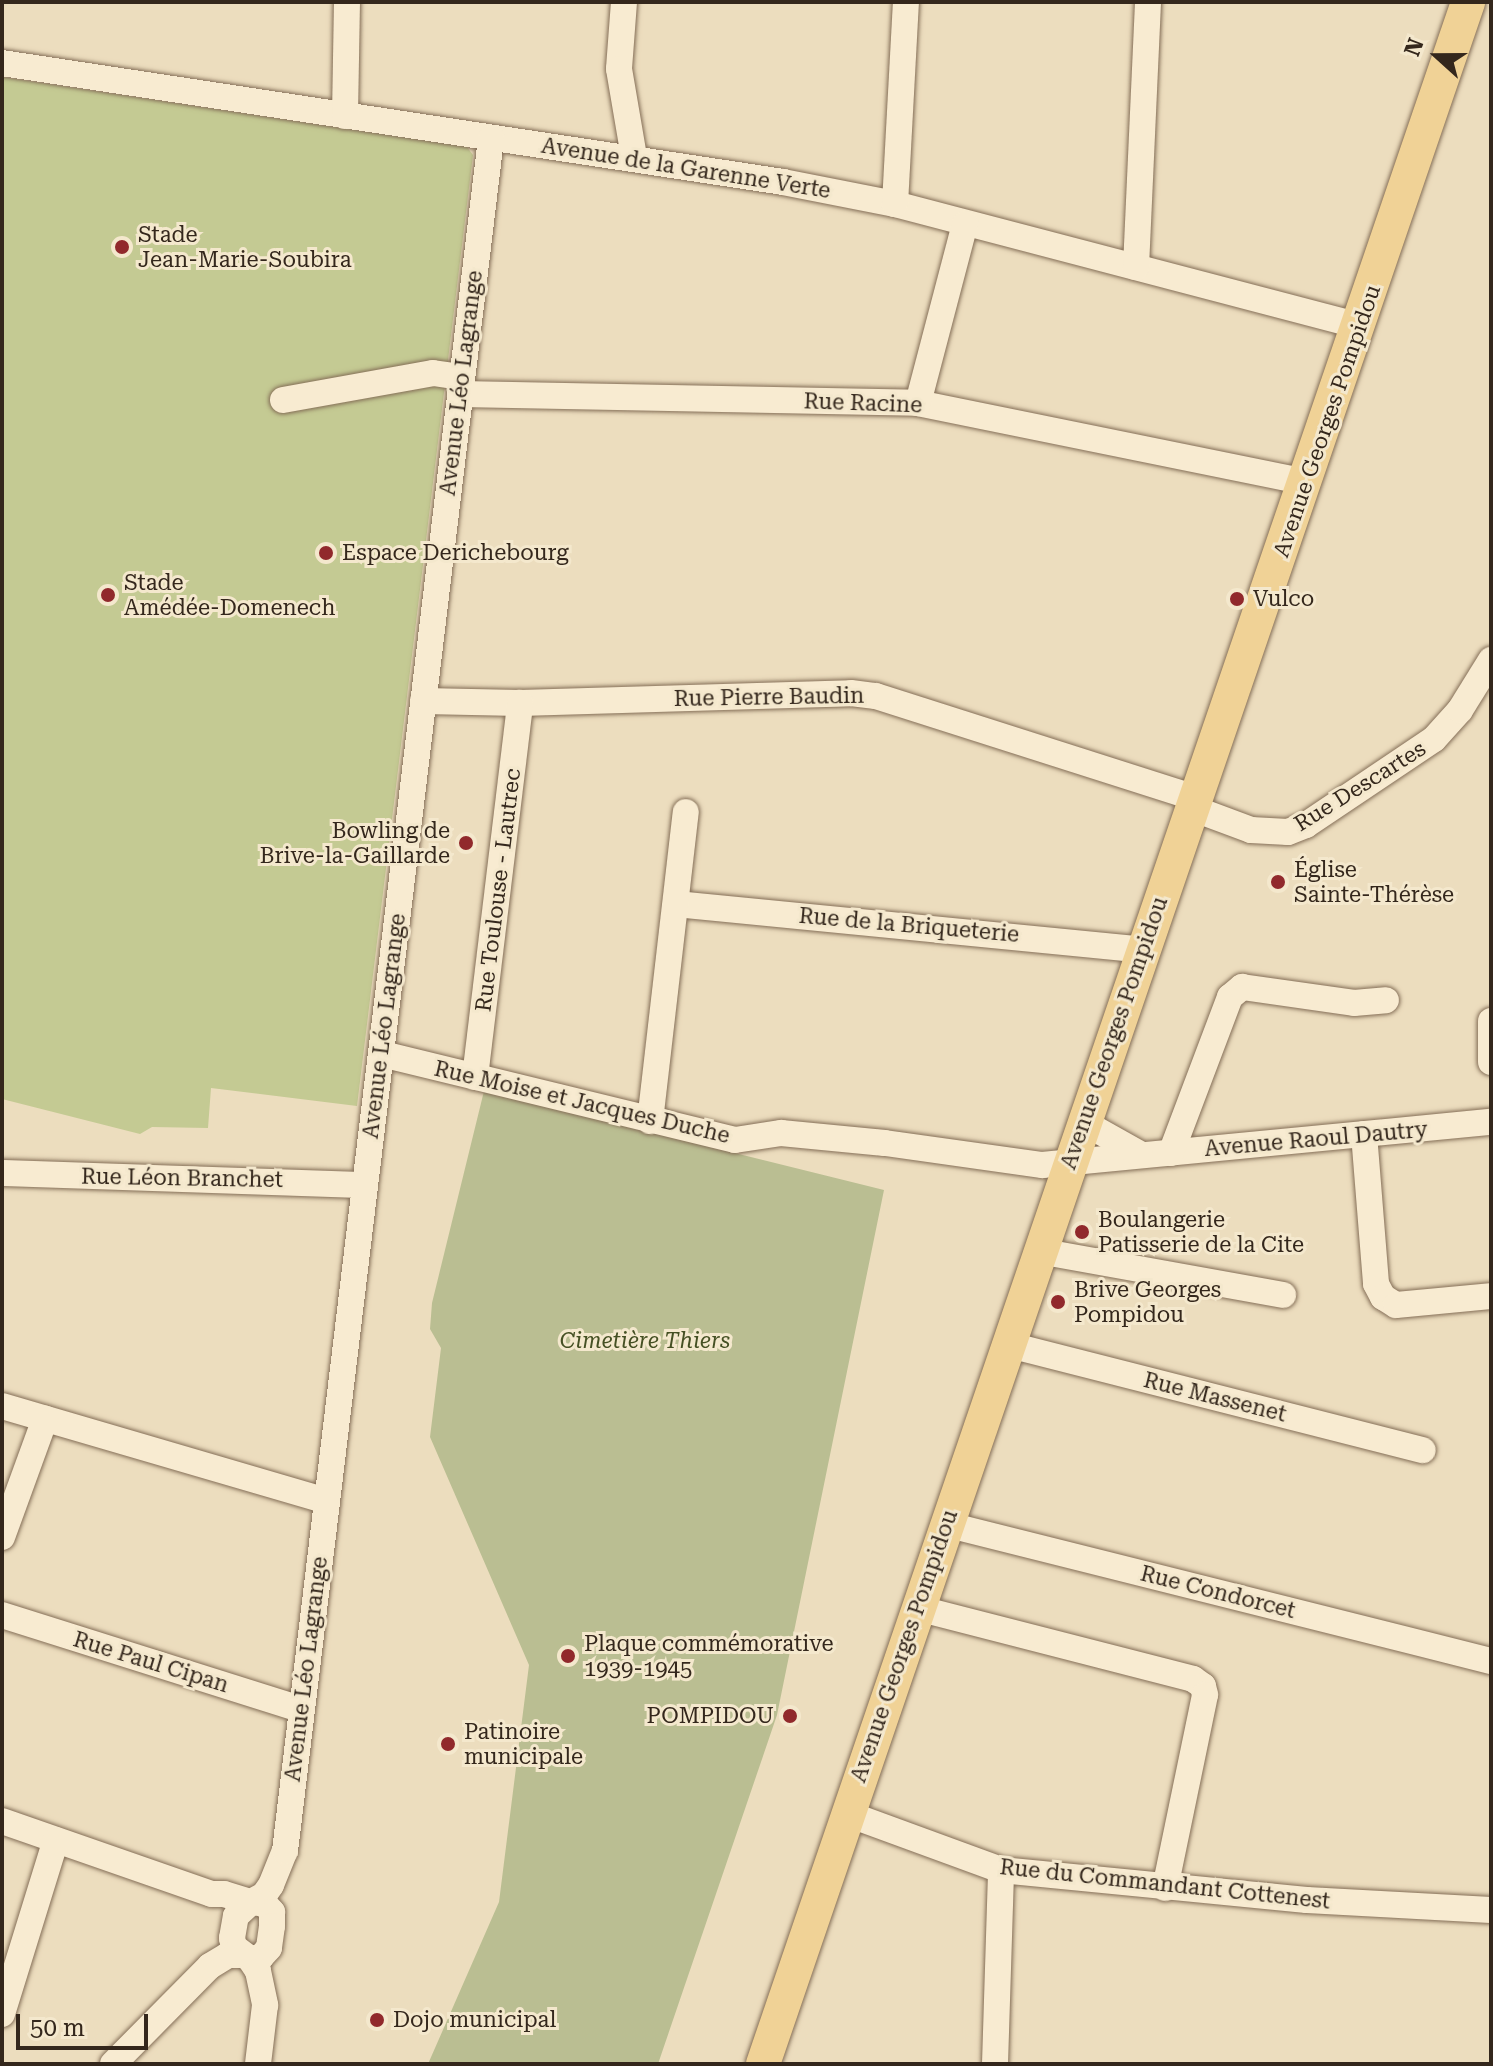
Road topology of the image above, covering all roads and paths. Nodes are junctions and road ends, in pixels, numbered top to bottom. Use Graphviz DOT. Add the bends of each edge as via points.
graph roads {
  1 [pos="347,2"];
  2 [pos="624,2"];
  3 [pos="906,2"];
  4 [pos="1148,2"];
  5 [pos="1468,2"];
  6 [pos="2,63"];
  7 [pos="345,116"];
  8 [pos="491,138"];
  9 [pos="634,157"];
  10 [pos="895,204"];
  11 [pos="965,224"];
  12 [pos="1136,267"];
  13 [pos="1360,326"];
  14 [pos="461,385"];
  15 [pos="283,400"];
  16 [pos="918,403"];
  17 [pos="1307,482"];
  18 [pos="1491,660"];
  19 [pos="423,701"];
  20 [pos="520,703"];
  21 [pos="1194,803"];
  22 [pos="686,812"];
  23 [pos="676,904"];
  24 [pos="1143,950"];
  25 [pos="1386,1000"];
  26 [pos="1491,1021"];
  27 [pos="382,1054"];
  28 [pos="1491,1062"];
  29 [pos="475,1077"];
  30 [pos="650,1121"];
  31 [pos="1083,1122"];
  32 [pos="1491,1122"];
  33 [pos="1365,1144"];
  34 [pos="1171,1153"];
  35 [pos="1140,1154"];
  36 [pos="1069,1165"];
  37 [pos="2,1173"];
  38 [pos="363,1185"];
  39 [pos="1039,1251"];
  40 [pos="1283,1295"];
  41 [pos="1491,1296"];
  42 [pos="1006,1344"];
  43 [pos="2,1406"];
  44 [pos="45,1419"];
  45 [pos="1423,1450"];
  46 [pos="326,1501"];
  47 [pos="945,1524"];
  48 [pos="2,1537"];
  49 [pos="917,1608"];
  50 [pos="2,1615"];
  51 [pos="1491,1661"];
  52 [pos="300,1709"];
  53 [pos="848,1814"];
  54 [pos="2,1821"];
  55 [pos="56,1840"];
  56 [pos="1001,1870"];
  57 [pos="1165,1888"];
  58 [pos="253,1910"];
  59 [pos="1491,1910"];
  60 [pos="254,1954"];
  61 [pos="2,2014"];
  62 [pos="113,2064"];
  63 [pos="258,2064"];
  64 [pos="763,2064"];
  65 [pos="995,2064"];
  1 -- 7 [label="street"];
  2 -- 9 [label="street" via="619,69"];
  3 -- 10 [label="street"];
  4 -- 12 [label="street"];
  5 -- 13 [label="main road, Avenue Georges Pompidou"];
  6 -- 7 [label="street, Avenue de la Garenne Verte"];
  7 -- 8 [label="street, Avenue de la Garenne Verte"];
  8 -- 9 [label="street, Avenue de la Garenne Verte"];
  8 -- 14 [label="street, Avenue Léo Lagrange"];
  9 -- 10 [label="street, Avenue de la Garenne Verte"];
  10 -- 11 [label="street, Avenue de la Garenne Verte"];
  11 -- 12 [label="street, Avenue de la Garenne Verte"];
  11 -- 16 [label="street"];
  12 -- 13 [label="street, Avenue de la Garenne Verte"];
  13 -- 17 [label="main road, Avenue Georges Pompidou"];
  14 -- 15 [label="street, Rue Racine" via="433,373"];
  14 -- 16 [label="street, Rue Racine"];
  14 -- 19 [label="street, Avenue Léo Lagrange"];
  16 -- 17 [label="street, Rue Racine"];
  17 -- 21 [label="main road, Avenue Georges Pompidou"];
  18 -- 21 [label="street, Rue Descartes" via="1460,710 1434,739 1306,825 1288,832 1259,831"];
  19 -- 20 [label="street, Rue Pierre Baudin"];
  19 -- 27 [label="street, Avenue Léo Lagrange"];
  20 -- 21 [label="street, Rue Pierre Baudin" via="876,696"];
  20 -- 29 [label="street, Rue Toulouse - Lautrec"];
  21 -- 24 [label="main road, Avenue Georges Pompidou"];
  22 -- 23 [label="street"];
  23 -- 24 [label="street, Rue de la Briqueterie"];
  23 -- 30 [label="street"];
  24 -- 31 [label="main road, Avenue Georges Pompidou"];
  25 -- 34 [label="street" via="1354,1003 1242,987 1230,997"];
  26 -- 28 [label="street"];
  27 -- 29 [label="street, Rue Moise et Jacques Duche"];
  27 -- 38 [label="street, Avenue Léo Lagrange"];
  29 -- 30 [label="street, Rue Moise et Jacques Duche"];
  30 -- 36 [label="street, Rue Moise et Jacques Duche" via="735,1140 781,1133"];
  31 -- 35 [label="street"];
  31 -- 36 [label="main road, Avenue Georges Pompidou"];
  32 -- 33 [label="street, Avenue Raoul Dautry"];
  33 -- 34 [label="street, Avenue Raoul Dautry"];
  33 -- 41 [label="street" via="1376,1284 1383,1297 1396,1305"];
  34 -- 35 [label="street, Avenue Raoul Dautry"];
  35 -- 36 [label="street, Avenue Raoul Dautry"];
  36 -- 39 [label="main road, Avenue Georges Pompidou"];
  37 -- 38 [label="street, Rue Léon Branchet"];
  38 -- 46 [label="street, Avenue Léo Lagrange"];
  39 -- 40 [label="street"];
  39 -- 42 [label="main road, Avenue Georges Pompidou"];
  42 -- 45 [label="street, Rue Massenet"];
  42 -- 47 [label="main road, Avenue Georges Pompidou"];
  43 -- 44 [label="street"];
  44 -- 46 [label="street"];
  44 -- 48 [label="street"];
  46 -- 52 [label="street, Avenue Léo Lagrange"];
  47 -- 49 [label="main road, Avenue Georges Pompidou"];
  47 -- 51 [label="street, Rue Condorcet"];
  49 -- 53 [label="main road, Avenue Georges Pompidou"];
  49 -- 57 [label="street" via="1193,1679 1203,1686"];
  50 -- 52 [label="street, Rue Paul Cipan"];
  52 -- 58 [label="street, Avenue Léo Lagrange" via="286,1878"];
  53 -- 56 [label="street, Rue du Commandant Cottenest"];
  53 -- 64 [label="main road, Avenue Georges Pompidou"];
  54 -- 55 [label="street"];
  55 -- 58 [label="street"];
  55 -- 61 [label="street"];
  56 -- 57 [label="street, Rue du Commandant Cottenest"];
  56 -- 65 [label="street"];
  57 -- 59 [label="street, Rue du Commandant Cottenest"];
  58 -- 60 [label="street"];
  58 -- 60 [label="street" via="232,1938 234,1947"];
  60 -- 62 [label="street" via="228,1955 210,1966"];
  60 -- 63 [label="street" via="265,2005"];
}
